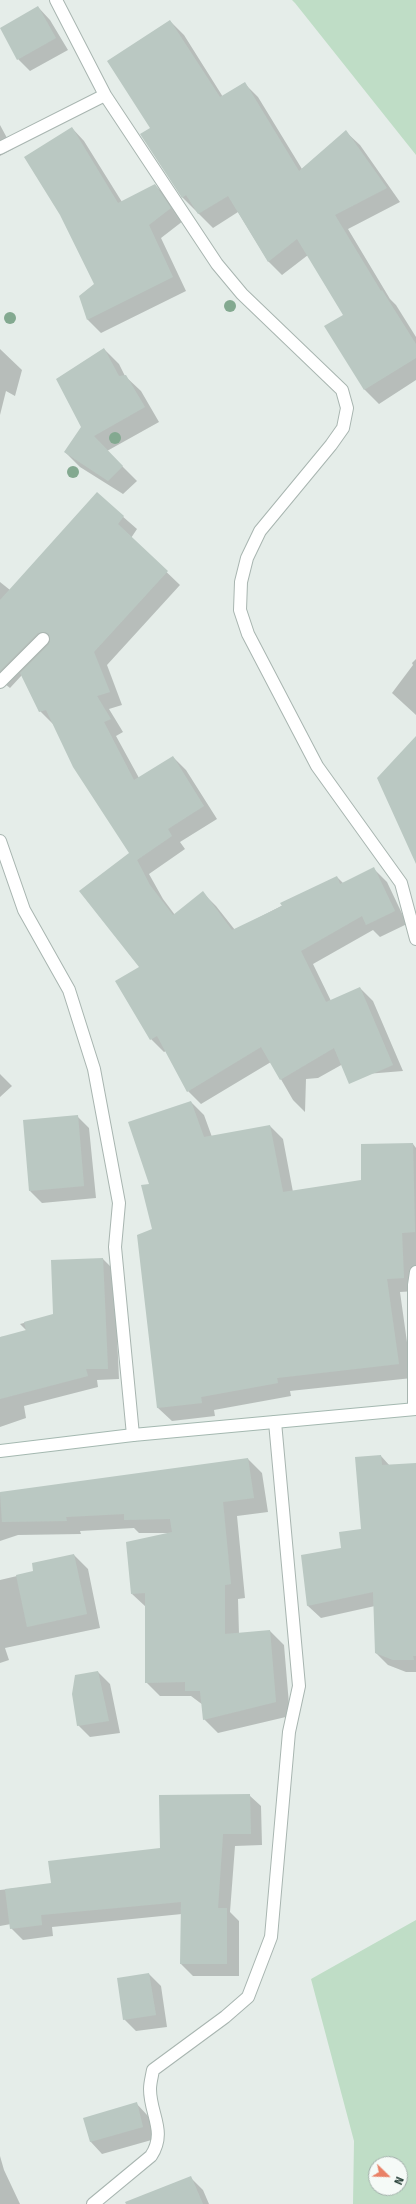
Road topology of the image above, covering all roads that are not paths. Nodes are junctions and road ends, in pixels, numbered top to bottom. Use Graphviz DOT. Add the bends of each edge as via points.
graph roads {
  1 [pos="56,0"];
  2 [pos="105,95"];
  3 [pos="0,148"];
  4 [pos="43,639"];
  5 [pos="0,682"];
  6 [pos="0,841"];
  7 [pos="416,939"];
  8 [pos="416,1272"];
  9 [pos="415,1409"];
  10 [pos="275,1422"];
  11 [pos="133,1435"];
  12 [pos="0,1451"];
  13 [pos="93,2204"];
  1 -- 2 [label="street"];
  2 -- 3 [label="street"];
  2 -- 7 [label="street" via="222,270 242,294 342,390 347,408 343,428 332,445 260,531 247,558 241,582 240,610 248,634 317,766 401,883"];
  4 -- 5 [label="street"];
  6 -- 11 [label="street" via="24,910 69,990 94,1069 119,1203 115,1247"];
  8 -- 9 [label="street"];
  9 -- 10 [label="street"];
  10 -- 11 [label="street"];
  10 -- 13 [label="street" via="299,1686 289,1732 270,1937 248,1997 153,2070 150,2088 159,2135 157,2146 151,2156"];
  11 -- 12 [label="street"];
}
